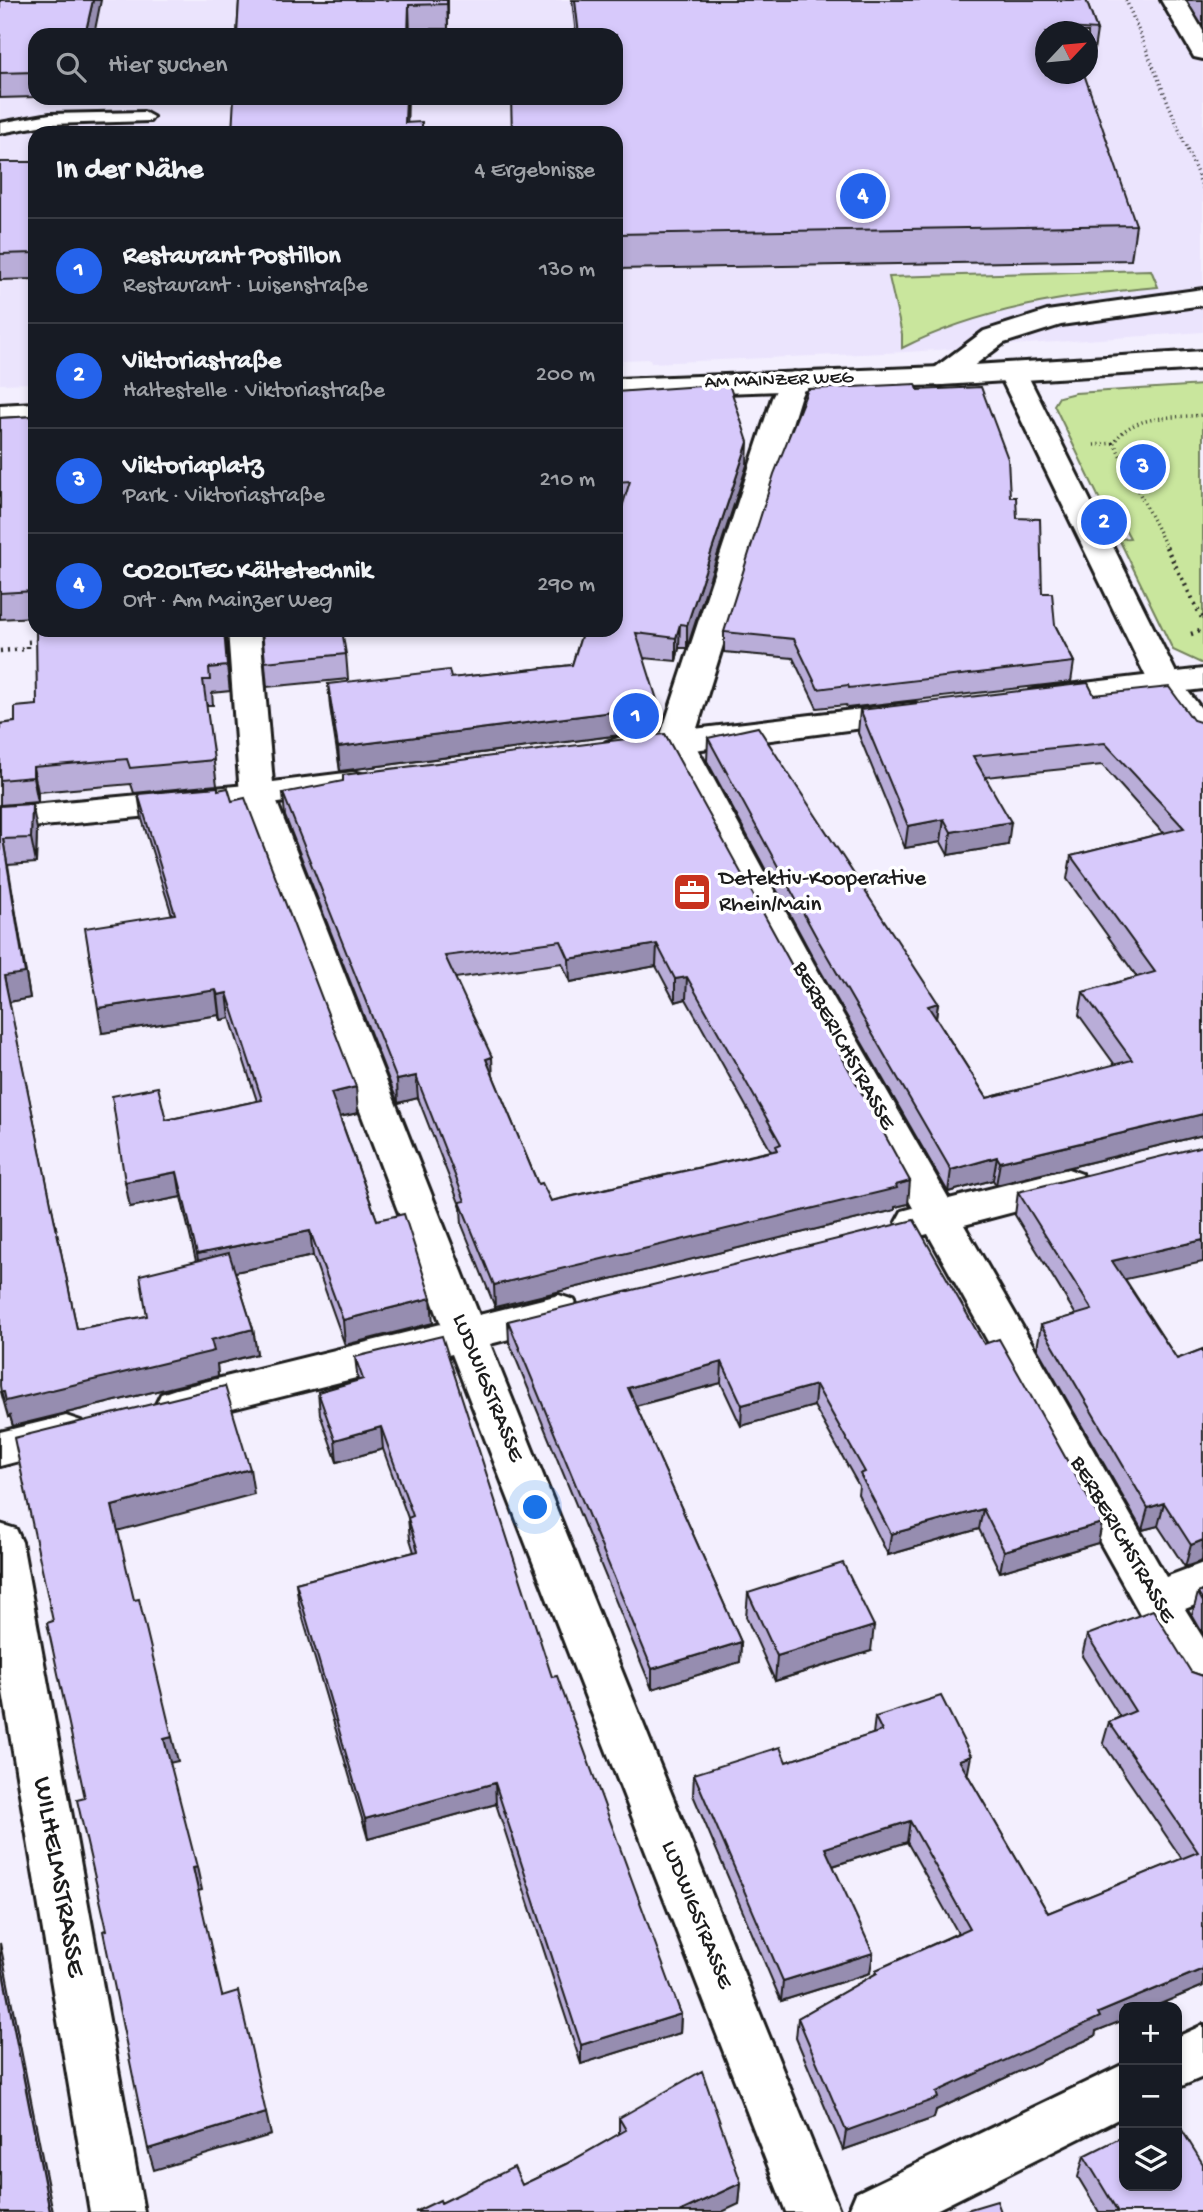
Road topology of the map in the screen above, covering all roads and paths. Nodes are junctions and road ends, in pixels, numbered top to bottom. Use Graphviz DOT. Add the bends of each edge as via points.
graph roads {
  1 [pos="1126,0"];
  2 [pos="1172,0"];
  3 [pos="1203,51"];
  4 [pos="144,117"];
  5 [pos="0,128"];
  6 [pos="1203,188"];
  7 [pos="1203,297"];
  8 [pos="1203,360"];
  9 [pos="1012,372"];
  10 [pos="942,376"];
  11 [pos="794,381"];
  12 [pos="623,388"];
  13 [pos="28,412"];
  14 [pos="0,414"];
  15 [pos="1203,415"];
  16 [pos="1203,620"];
  17 [pos="245,637"];
  18 [pos="53,640"];
  19 [pos="0,651"];
  20 [pos="1203,679"];
  21 [pos="1165,683"];
  22 [pos="1016,701"];
  23 [pos="948,709"];
  24 [pos="1203,734"];
  25 [pos="676,741"];
  26 [pos="582,754"];
  27 [pos="379,780"];
  28 [pos="257,795"];
  29 [pos="0,819"];
  30 [pos="1110,1174"];
  31 [pos="938,1216"];
  32 [pos="884,1230"];
  33 [pos="601,1301"];
  34 [pos="466,1335"];
  35 [pos="146,1413"];
  36 [pos="107,1423"];
  37 [pos="0,1449"];
  38 [pos="0,1542"];
  39 [pos="1181,1591"];
  40 [pos="1203,1678"];
  41 [pos="1203,2050"];
  42 [pos="1182,2060"];
  43 [pos="1119,2091"];
  44 [pos="117,2212"];
  45 [pos="813,2212"];
  46 [pos="875,2212"];
  1 -- 6 [label="path"];
  2 -- 3 [label="street"];
  4 -- 5 [label="lane" via="50,119"];
  7 -- 10 [label="street" via="1057,317 994,337"];
  8 -- 9 [label="street, AM MAINZER WEG"];
  9 -- 10 [label="street, AM MAINZER WEG"];
  9 -- 21 [label="street"];
  10 -- 11 [label="street, AM MAINZER WEG"];
  11 -- 12 [label="street, AM MAINZER WEG"];
  11 -- 25 [label="street"];
  13 -- 14 [label="street"];
  15 -- 16 [label="path" via="1141,422 1121,432 1114,443"];
  17 -- 28 [label="street, LUDWIGSTRASSE"];
  18 -- 19 [label="path" via="27,642 27,649"];
  20 -- 21 [label="street"];
  21 -- 22 [label="street"];
  21 -- 24 [label="street"];
  23 -- 25 [label="street"];
  25 -- 26 [label="street"];
  25 -- 31 [label="street, BERBERICHSTRASSE"];
  27 -- 28 [label="street"];
  28 -- 29 [label="street"];
  28 -- 34 [label="street, LUDWIGSTRASSE"];
  30 -- 31 [label="street"];
  31 -- 32 [label="street"];
  31 -- 39 [label="street, BERBERICHSTRASSE"];
  33 -- 34 [label="street"];
  34 -- 35 [label="street"];
  34 -- 45 [label="street, LUDWIGSTRASSE"];
  36 -- 37 [label="street"];
  38 -- 44 [label="street, WILHELMSTRASSE"];
  39 -- 40 [label="street, BERBERICHSTRASSE"];
  41 -- 42 [label="street"];
  43 -- 46 [label="street"];
}
